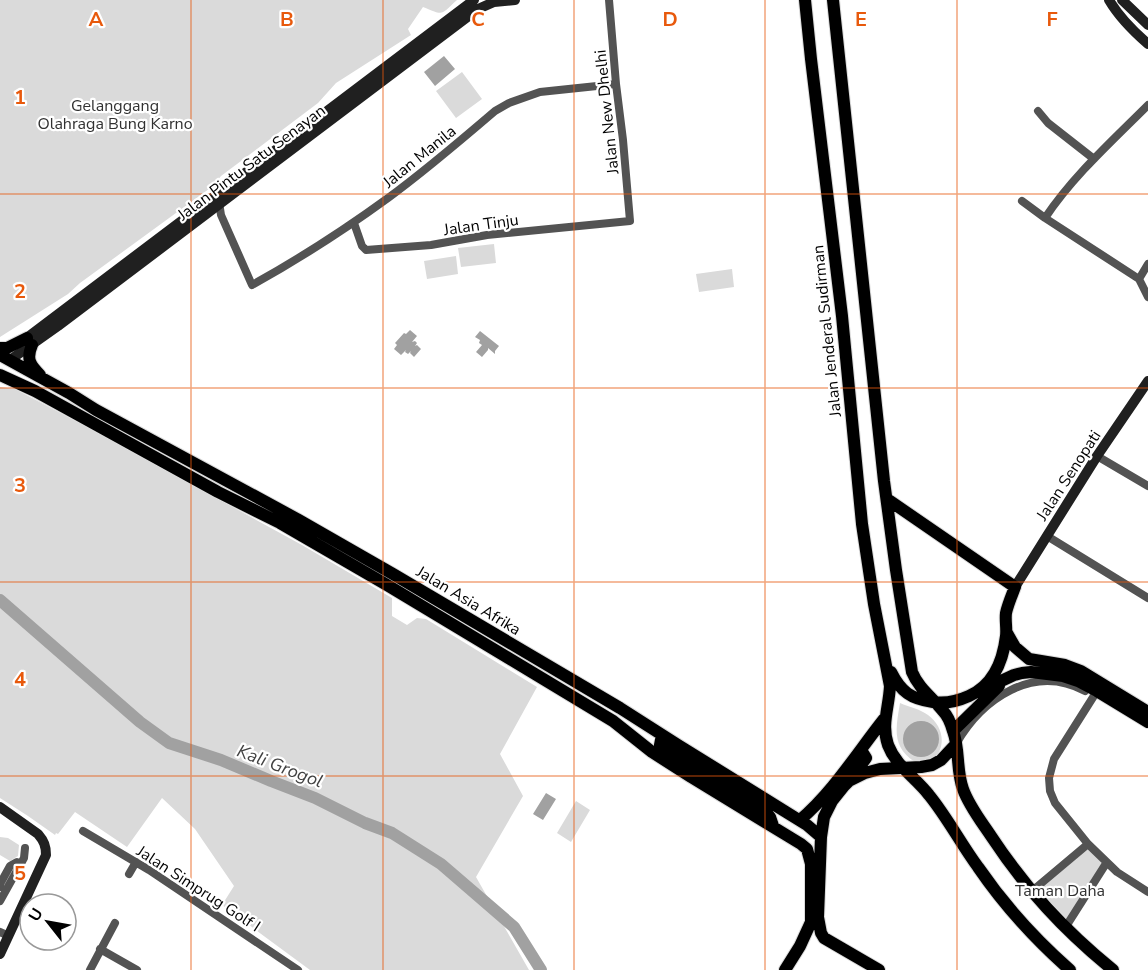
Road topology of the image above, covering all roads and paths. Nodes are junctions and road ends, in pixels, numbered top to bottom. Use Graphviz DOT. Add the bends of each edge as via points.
graph roads {
  1 [pos="474,0"];
  2 [pos="514,0"];
  3 [pos="609,0"];
  4 [pos="805,0"];
  5 [pos="833,0"];
  6 [pos="1109,0"];
  7 [pos="1122,0"];
  8 [pos="1146,24"];
  9 [pos="1133,31"];
  10 [pos="1148,44"];
  11 [pos="616,84"];
  12 [pos="1148,105"];
  13 [pos="1038,111"];
  14 [pos="1094,159"];
  15 [pos="1022,201"];
  16 [pos="216,205"];
  17 [pos="1045,218"];
  18 [pos="630,221"];
  19 [pos="354,223"];
  20 [pos="1148,264"];
  21 [pos="1138,279"];
  22 [pos="1148,297"];
  23 [pos="29,342"];
  24 [pos="2,361"];
  25 [pos="47,381"];
  26 [pos="1148,381"];
  27 [pos="92,415"];
  28 [pos="1097,456"];
  29 [pos="1148,486"];
  30 [pos="887,499"];
  31 [pos="1047,536"];
  32 [pos="1015,587"];
  33 [pos="409,591"];
  34 [pos="1148,598"];
  35 [pos="1007,633"];
  36 [pos="885,658"];
  37 [pos="1006,679"];
  38 [pos="979,690"];
  39 [pos="1095,693"];
  40 [pos="934,703"];
  41 [pos="1148,711"];
  42 [pos="885,719"];
  43 [pos="1148,722"];
  44 [pos="1148,728"];
  45 [pos="953,731"];
  46 [pos="662,735"];
  47 [pos="956,744"];
  48 [pos="861,750"];
  49 [pos="903,768"];
  50 [pos="849,781"];
  51 [pos="0,807"];
  52 [pos="812,809"];
  53 [pos="0,816"];
  54 [pos="824,817"];
  55 [pos="800,820"];
  56 [pos="774,827"];
  57 [pos="83,831"];
  58 [pos="821,837"];
  59 [pos="1088,844"];
  60 [pos="25,848"];
  61 [pos="136,862"];
  62 [pos="1107,862"];
  63 [pos="21,864"];
  64 [pos="129,874"];
  65 [pos="0,887"];
  66 [pos="1032,891"];
  67 [pos="1148,892"];
  68 [pos="0,901"];
  69 [pos="115,923"];
  70 [pos="1065,928"];
  71 [pos="3,937"];
  72 [pos="824,938"];
  73 [pos="800,945"];
  74 [pos="100,949"];
  75 [pos="0,954"];
  76 [pos="860,965"];
  77 [pos="90,970"];
  78 [pos="137,970"];
  79 [pos="298,970"];
  80 [pos="785,970"];
  81 [pos="879,970"];
  82 [pos="1070,970"];
  83 [pos="1113,970"];
  1 -- 16 [label="main road, Jalan Pintu Satu Senayan"];
  2 -- 16 [label="main road, Jalan Pintu Satu Senayan" via="478,9"];
  3 -- 11 [label="street, Jalan New Dhelhi"];
  4 -- 36 [label="main road, Jalan Jenderal Sudirman" via="862,524"];
  5 -- 30 [label="main road"];
  6 -- 9 [label="main road"];
  7 -- 8 [label="main road"];
  8 -- 9 [label="main road"];
  9 -- 10 [label="main road"];
  11 -- 18 [label="street, Jalan New Dhelhi"];
  11 -- 19 [label="street, Jalan Manila" via="540,92 509,103"];
  12 -- 14 [label="street"];
  13 -- 14 [label="street"];
  14 -- 17 [label="street"];
  15 -- 17 [label="street"];
  16 -- 19 [label="street, Jalan Manila" via="252,285"];
  16 -- 23 [label="main road, Jalan Pintu Satu Senayan" via="200,213"];
  17 -- 21 [label="street"];
  18 -- 19 [label="street, Jalan Tinju" via="366,250"];
  20 -- 21 [label="street"];
  21 -- 22 [label="street"];
  23 -- 24 [label="main road" via="7,348"];
  23 -- 25 [label="main road" via="31,364"];
  24 -- 25 [label="main road, Jalan Asia Afrika"];
  24 -- 27 [label="main road, Jalan Asia Afrika" via="35,391"];
  25 -- 27 [label="main road, Jalan Asia Afrika"];
  26 -- 28 [label="main road, Jalan Senopati"];
  27 -- 33 [label="main road, Jalan Asia Afrika" via="297,519"];
  28 -- 29 [label="street"];
  28 -- 31 [label="main road, Jalan Senopati"];
  30 -- 32 [label="main road"];
  30 -- 40 [label="main road" via="910,663 916,682"];
  31 -- 32 [label="main road, Jalan Senopati"];
  31 -- 34 [label="street"];
  32 -- 35 [label="main road" via="1006,614"];
  33 -- 46 [label="main road, Jalan Asia Afrika"];
  33 -- 56 [label="main road, Jalan Asia Afrika" via="613,721 652,752"];
  35 -- 38 [label="main road" via="999,666"];
  35 -- 41 [label="main road" via="1029,659 1081,671"];
  36 -- 40 [label="main road" via="901,688"];
  36 -- 42 [label="main road" via="890,687"];
  37 -- 38 [label="main road"];
  37 -- 39 [label="main road" via="1031,672 1063,676"];
  37 -- 45 [label="main road"];
  38 -- 40 [label="main road" via="951,702"];
  39 -- 43 [label="main road"];
  39 -- 44 [label="street"];
  39 -- 47 [label="street" via="1044,680 1015,687 978,715"];
  39 -- 59 [label="street" via="1053,759 1049,778 1055,803"];
  40 -- 45 [label="main road" via="945,713"];
  42 -- 48 [label="main road"];
  42 -- 49 [label="main road" via="889,746"];
  45 -- 47 [label="main road"];
  46 -- 55 [label="main road, Jalan Asia Afrika"];
  46 -- 56 [label="main road" via="661,748 755,804 770,817"];
  47 -- 49 [label="main road" via="932,765"];
  47 -- 66 [label="main road" via="959,776 968,801"];
  48 -- 50 [label="main road" via="865,761"];
  48 -- 52 [label="main road"];
  49 -- 50 [label="main road" via="872,770"];
  49 -- 82 [label="main road" via="921,784 1011,909"];
  50 -- 54 [label="main road"];
  51 -- 71 [label="main road" via="38,834 46,849"];
  52 -- 54 [label="main road" via="816,816"];
  52 -- 55 [label="main road"];
  53 -- 71 [label="main road" via="31,836 40,853"];
  54 -- 58 [label="main road"];
  55 -- 58 [label="main road, Jalan Asia Afrika"];
  56 -- 73 [label="main road, Jalan Asia Afrika" via="807,849 811,864 811,922"];
  57 -- 61 [label="street, Jalan Simprug Golf I"];
  58 -- 72 [label="main road" via="818,917"];
  59 -- 62 [label="street"];
  59 -- 66 [label="street"];
  60 -- 63 [label="street"];
  61 -- 64 [label="street"];
  61 -- 79 [label="street, Jalan Simprug Golf I"];
  62 -- 67 [label="street"];
  62 -- 70 [label="street"];
  63 -- 65 [label="street" via="10,866"];
  63 -- 68 [label="street"];
  66 -- 70 [label="main road"];
  69 -- 74 [label="street"];
  70 -- 83 [label="main road"];
  71 -- 75 [label="main road"];
  72 -- 73 [label="main road"];
  72 -- 76 [label="main road"];
  73 -- 80 [label="main road, Jalan Asia Afrika"];
  74 -- 77 [label="street"];
  74 -- 78 [label="street"];
  76 -- 81 [label="main road"];
}
